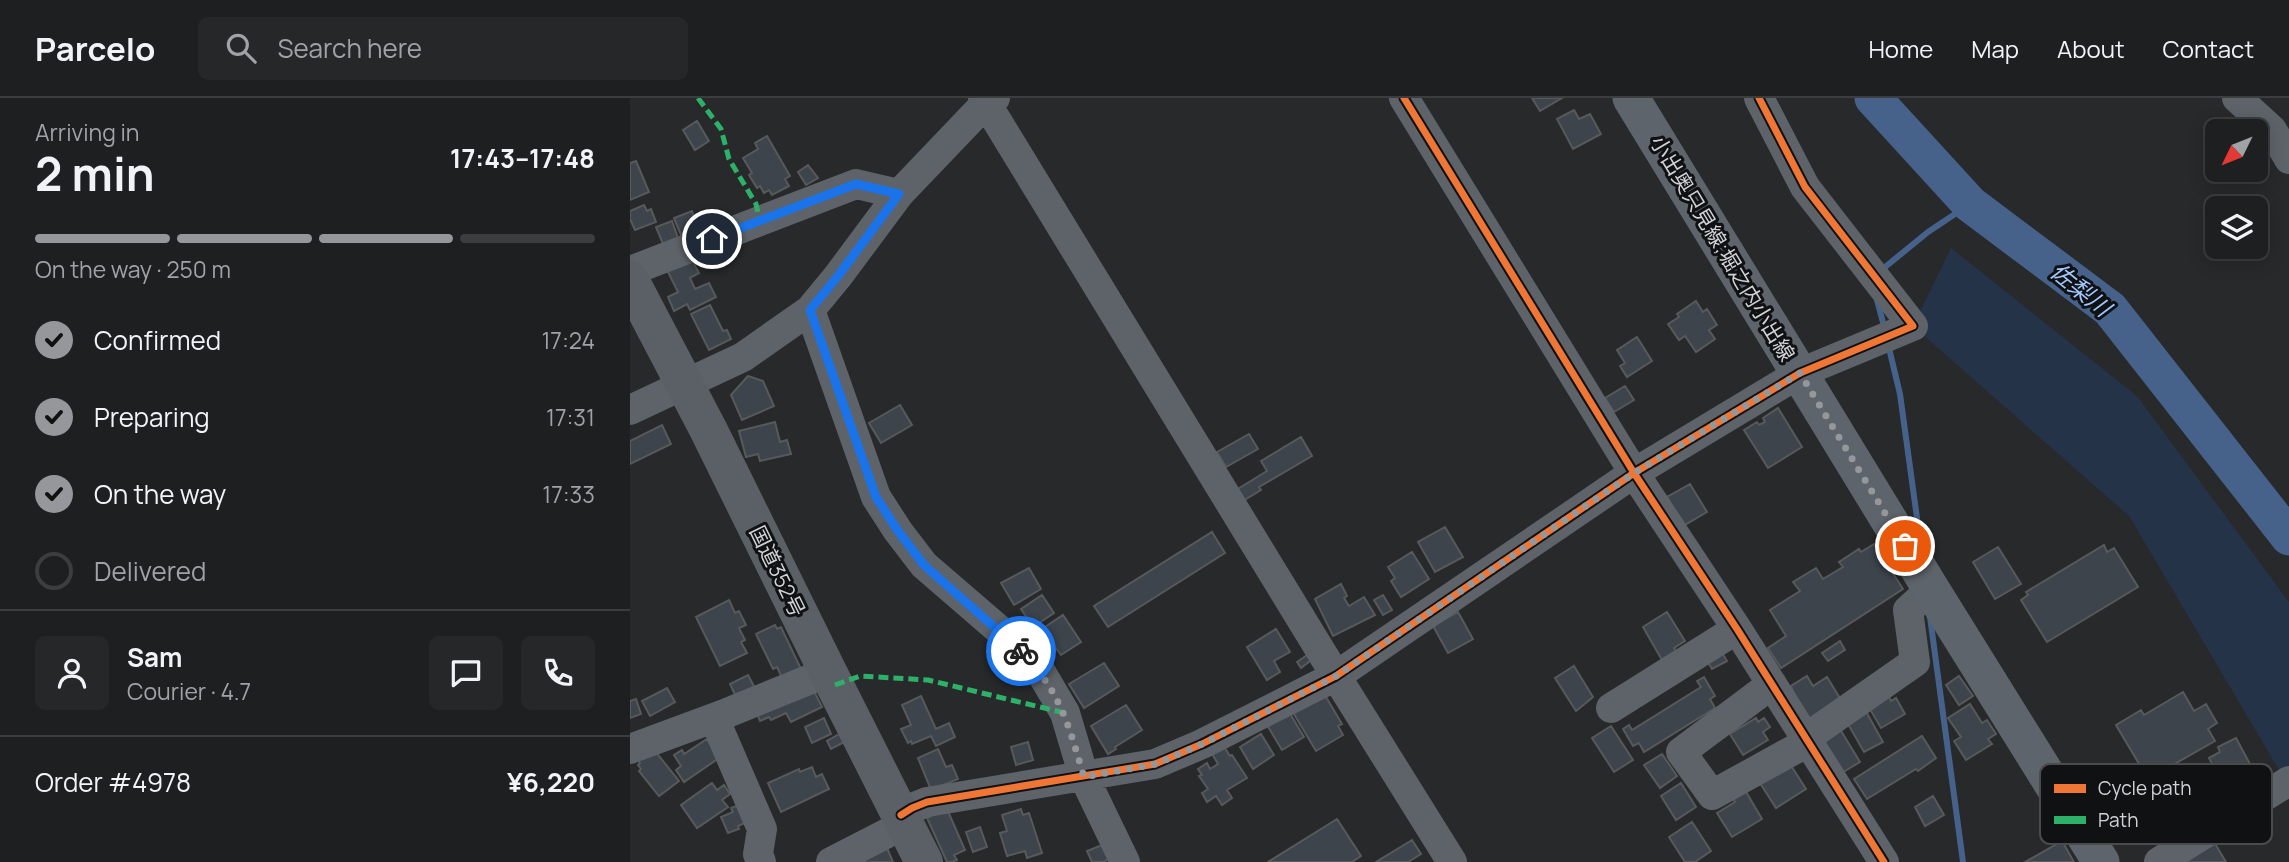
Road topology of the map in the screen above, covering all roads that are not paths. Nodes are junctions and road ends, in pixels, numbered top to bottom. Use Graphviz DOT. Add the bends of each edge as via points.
graph roads {
  1 [pos="1404,98"];
  2 [pos="1632,98"];
  3 [pos="1759,98"];
  4 [pos="2237,98"];
  5 [pos="988,100"];
  6 [pos="2280,125"];
  7 [pos="2289,159"];
  8 [pos="899,194"];
  9 [pos="630,271"];
  10 [pos="630,280"];
  11 [pos="810,310"];
  12 [pos="1800,373"];
  13 [pos="684,384"];
  14 [pos="630,410"];
  15 [pos="1634,473"];
  16 [pos="1931,589"];
  17 [pos="1737,629"];
  18 [pos="828,672"];
  19 [pos="1336,676"];
  20 [pos="1772,684"];
  21 [pos="1611,708"];
  22 [pos="714,718"];
  23 [pos="1807,740"];
  24 [pos="630,749"];
  25 [pos="2040,764"];
  26 [pos="1084,777"];
  27 [pos="2289,781"];
  28 [pos="2272,792"];
  29 [pos="903,820"];
  30 [pos="2090,844"];
  31 [pos="2188,844"];
  32 [pos="761,862"];
  33 [pos="831,862"];
  34 [pos="925,862"];
  35 [pos="1125,862"];
  36 [pos="1452,862"];
  37 [pos="1884,862"];
  38 [pos="2101,862"];
  39 [pos="2159,862"];
  1 -- 15 [label="street"];
  2 -- 12 [label="main road, 小出奥只見線;堀之内小出線"];
  3 -- 12 [label="street" via="1805,187 1913,326"];
  4 -- 6 [label="street"];
  5 -- 8 [label="street"];
  5 -- 19 [label="street"];
  6 -- 7 [label="street"];
  8 -- 9 [label="street" via="856,184"];
  8 -- 11 [label="street"];
  10 -- 13 [label="highway, 国道352号"];
  11 -- 13 [label="street" via="743,357"];
  11 -- 26 [label="street" via="876,497 924,565 1039,669 1065,713"];
  12 -- 15 [label="street"];
  12 -- 16 [label="main road, 小出奥只見線;堀之内小出線"];
  13 -- 14 [label="street"];
  13 -- 18 [label="highway, 国道352号"];
  15 -- 17 [label="street"];
  15 -- 19 [label="street"];
  16 -- 23 [label="street" via="1908,610 1915,662"];
  16 -- 25 [label="main road, 小出奥只見線;堀之内小出線"];
  17 -- 20 [label="street"];
  17 -- 21 [label="street"];
  18 -- 22 [label="street"];
  18 -- 29 [label="highway, 国道352号"];
  19 -- 26 [label="street" via="1156,764"];
  19 -- 36 [label="street"];
  20 -- 23 [label="street"];
  20 -- 23 [label="street" via="1681,752 1712,795"];
  22 -- 24 [label="street"];
  22 -- 32 [label="street" via="762,829"];
  23 -- 37 [label="street"];
  26 -- 29 [label="street" via="927,802 912,808"];
  26 -- 35 [label="street"];
  27 -- 28 [label="street"];
  29 -- 33 [label="street"];
  29 -- 34 [label="highway, 国道352号"];
  30 -- 38 [label="main road, 小出奥只見線;堀之内小出線"];
  31 -- 39 [label="street"];
}
